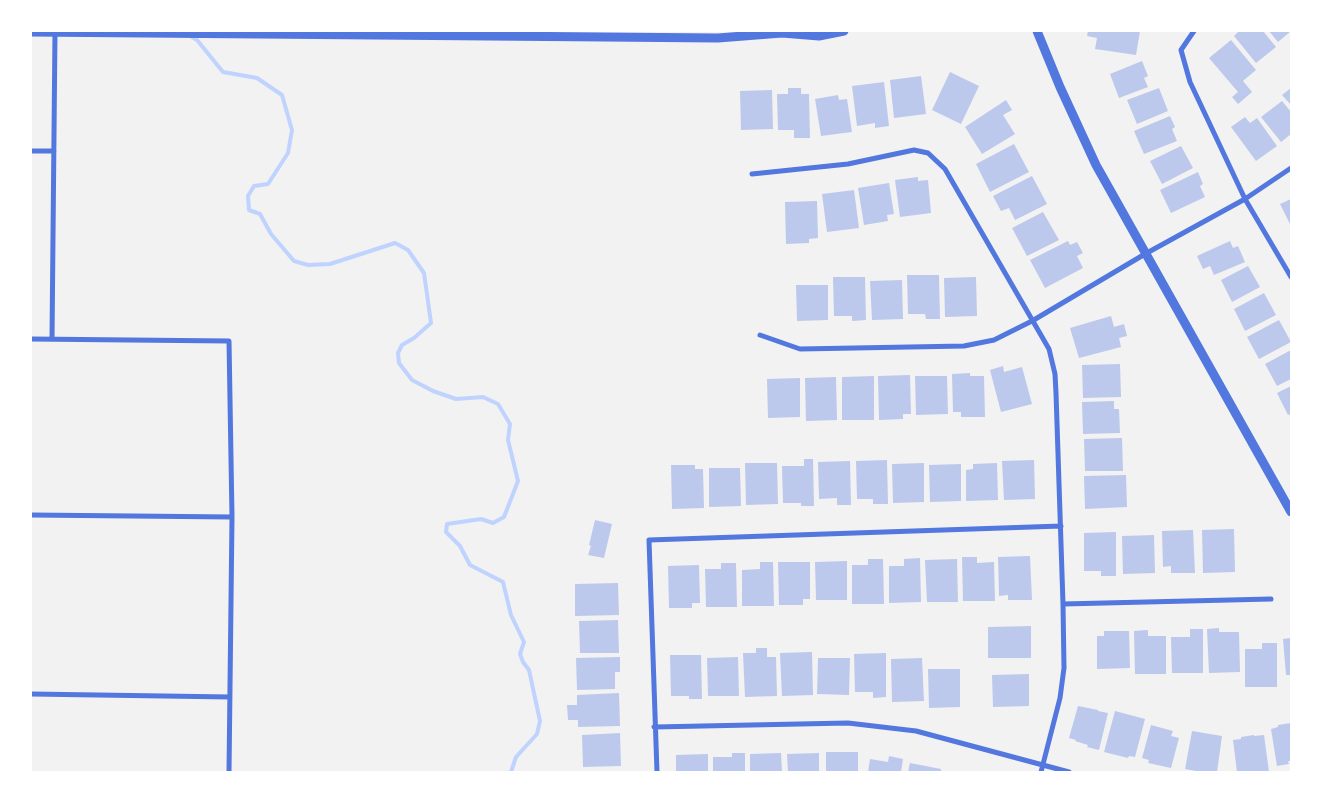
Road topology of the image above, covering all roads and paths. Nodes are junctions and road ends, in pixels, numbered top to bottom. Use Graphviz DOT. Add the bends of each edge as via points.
graph roads {
  1 [pos="844,31"];
  2 [pos="1036,31"];
  3 [pos="1194,31"];
  4 [pos="31,32"];
  5 [pos="55,32"];
  6 [pos="784,32"];
  7 [pos="31,151"];
  8 [pos="54,151"];
  9 [pos="1291,168"];
  10 [pos="752,174"];
  11 [pos="1246,199"];
  12 [pos="1146,254"];
  13 [pos="1291,278"];
  14 [pos="1032,321"];
  15 [pos="760,335"];
  16 [pos="31,339"];
  17 [pos="52,340"];
  18 [pos="1291,512"];
  19 [pos="31,515"];
  20 [pos="232,517"];
  21 [pos="1061,526"];
  22 [pos="1271,599"];
  23 [pos="1063,604"];
  24 [pos="31,694"];
  25 [pos="230,697"];
  26 [pos="654,727"];
  27 [pos="1043,765"];
  28 [pos="229,772"];
  29 [pos="657,772"];
  30 [pos="1041,772"];
  31 [pos="1069,772"];
  1 -- 6 [label="street" via="819,36"];
  2 -- 12 [label="street" via="1096,165"];
  3 -- 11 [label="street" via="1181,50 1190,82"];
  4 -- 5 [label="street"];
  5 -- 6 [label="street" via="718,38"];
  5 -- 8 [label="street"];
  7 -- 8 [label="street"];
  8 -- 17 [label="street"];
  9 -- 11 [label="street"];
  10 -- 14 [label="street" via="848,164 914,150 928,153 945,169"];
  11 -- 12 [label="street"];
  11 -- 13 [label="street"];
  12 -- 14 [label="street"];
  12 -- 18 [label="street"];
  14 -- 15 [label="street" via="994,340 964,346 800,349"];
  14 -- 21 [label="street" via="1049,349 1055,374"];
  16 -- 17 [label="street"];
  17 -- 20 [label="street" via="229,342"];
  19 -- 20 [label="street"];
  20 -- 25 [label="street"];
  21 -- 23 [label="street"];
  21 -- 26 [label="street" via="649,540"];
  22 -- 23 [label="street"];
  23 -- 27 [label="street" via="1064,668"];
  24 -- 25 [label="street"];
  25 -- 28 [label="street"];
  26 -- 27 [label="street" via="848,723 916,730"];
  26 -- 29 [label="street"];
  27 -- 30 [label="street"];
  27 -- 31 [label="street"];
}
